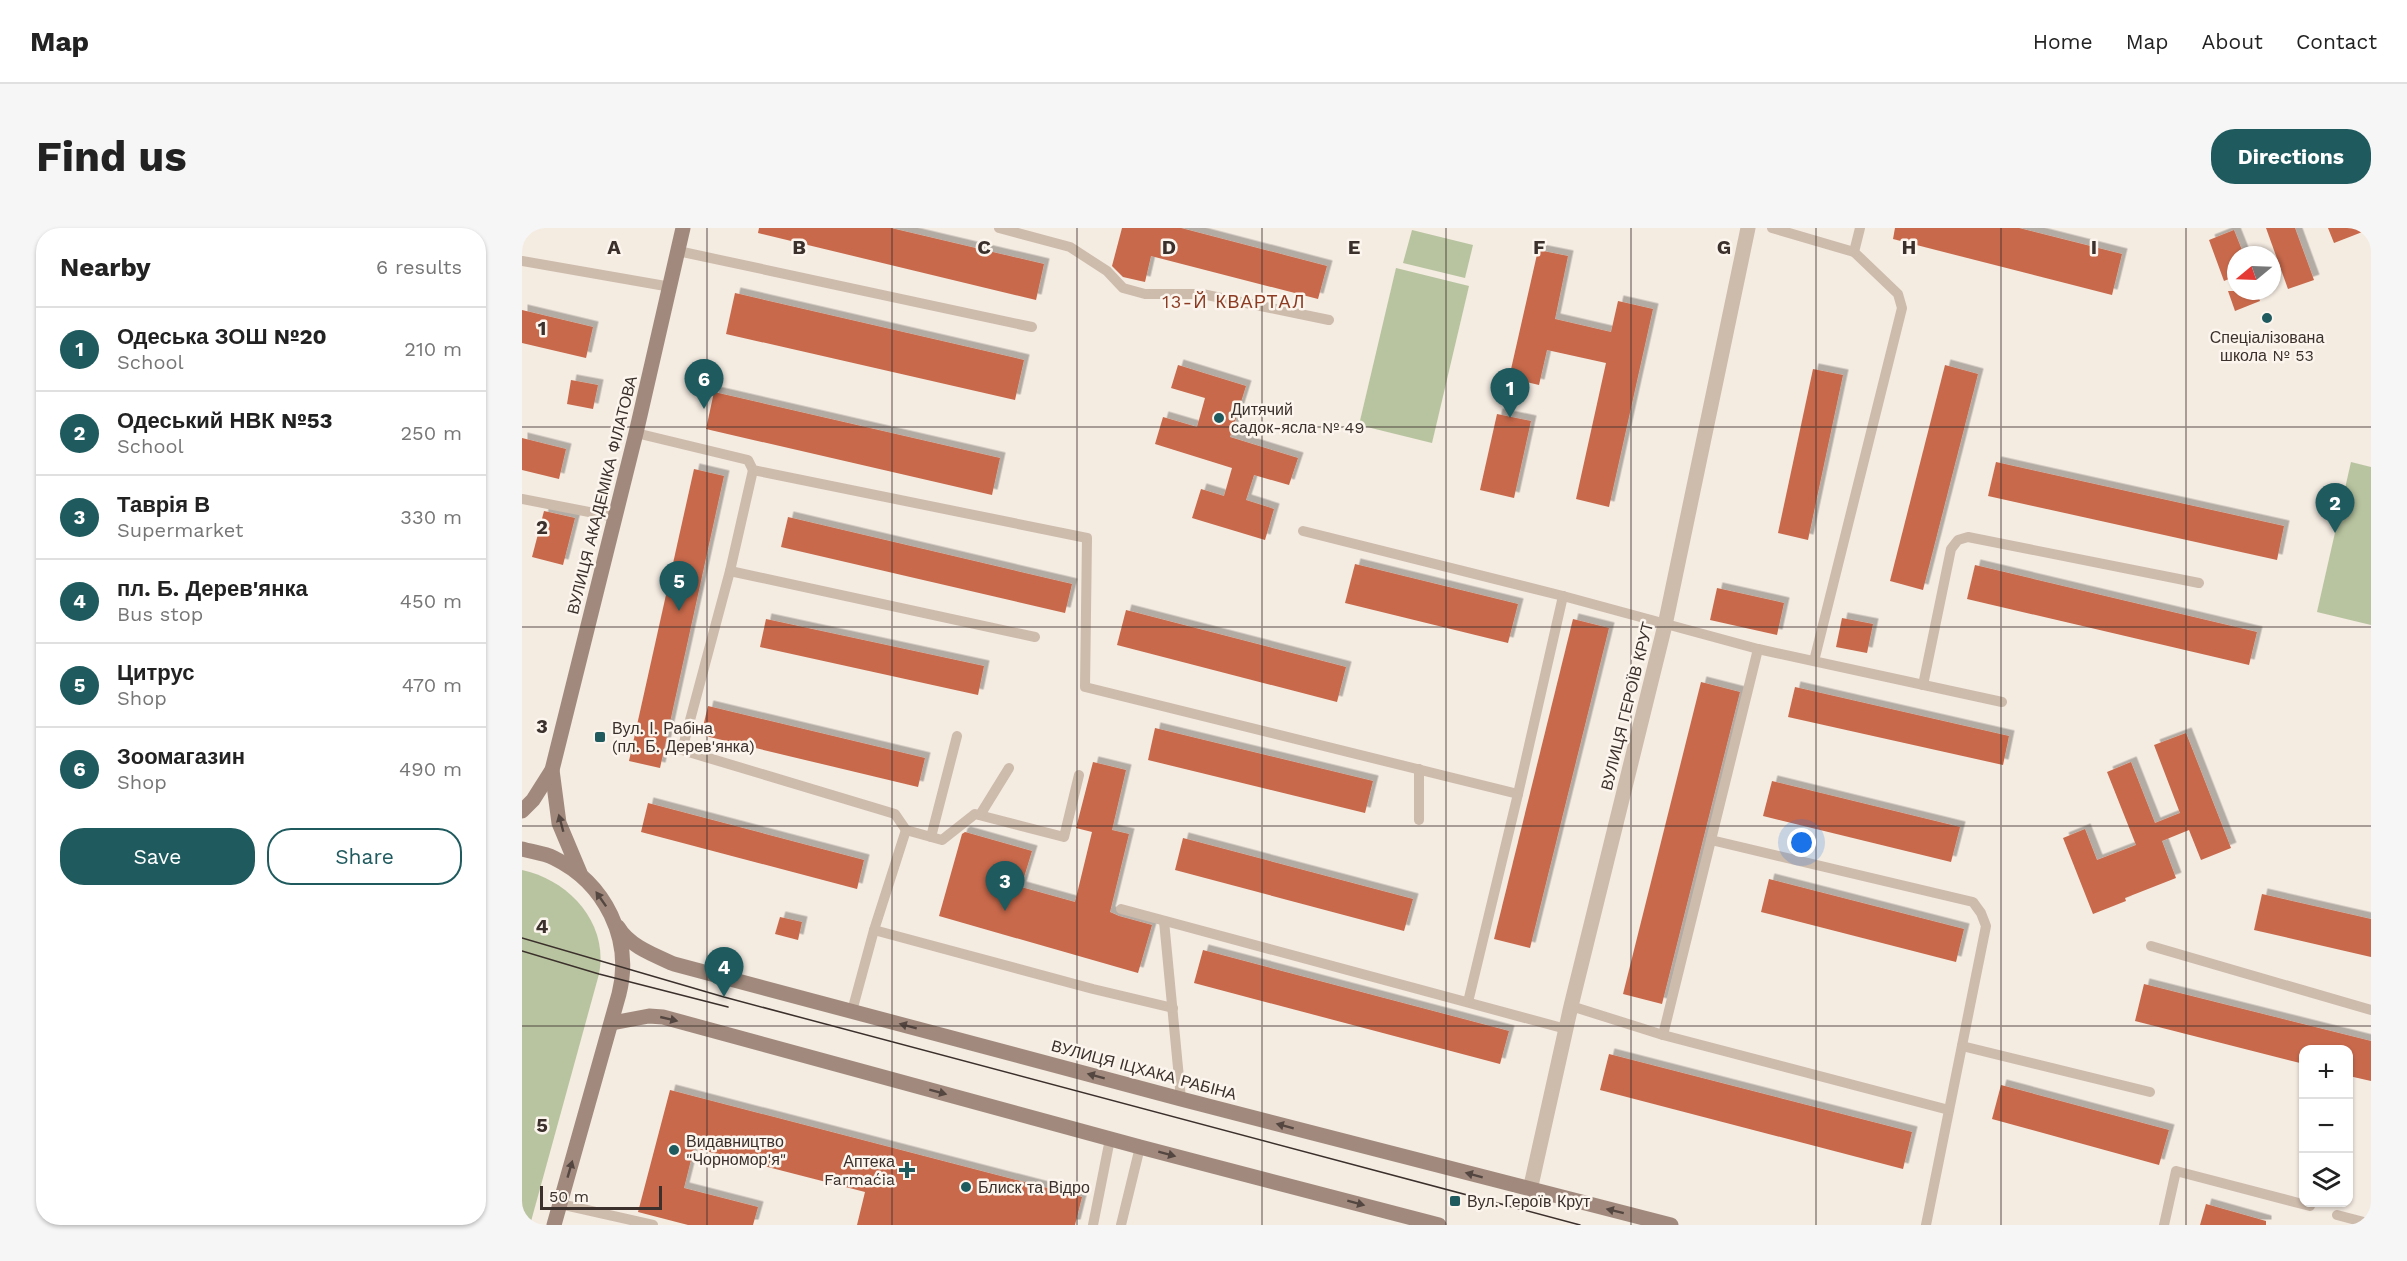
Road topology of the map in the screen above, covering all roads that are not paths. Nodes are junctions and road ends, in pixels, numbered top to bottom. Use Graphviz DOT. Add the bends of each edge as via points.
graph roads {
  1 [pos="683,228"];
  2 [pos="1000,228"];
  3 [pos="1748,228"];
  4 [pos="1772,228"];
  5 [pos="1860,228"];
  6 [pos="678,250"];
  7 [pos="1854,252"];
  8 [pos="522,261"];
  9 [pos="671,286"];
  10 [pos="1329,320"];
  11 [pos="1032,327"];
  12 [pos="636,433"];
  13 [pos="753,470"];
  14 [pos="522,499"];
  15 [pos="615,517"];
  16 [pos="1303,531"];
  17 [pos="730,571"];
  18 [pos="2199,583"];
  19 [pos="1563,596"];
  20 [pos="1665,625"];
  21 [pos="1035,637"];
  22 [pos="1758,649"];
  23 [pos="1814,661"];
  24 [pos="1923,685"];
  25 [pos="2002,702"];
  26 [pos="957,736"];
  27 [pos="1009,768"];
  28 [pos="1419,769"];
  29 [pos="552,770"];
  30 [pos="1079,775"];
  31 [pos="1518,794"];
  32 [pos="522,811"];
  33 [pos="980,815"];
  34 [pos="1419,820"];
  35 [pos="906,830"];
  36 [pos="931,837"];
  37 [pos="1711,840"];
  38 [pos="522,849"];
  39 [pos="580,873"];
  40 [pos="1121,909"];
  41 [pos="1164,921"];
  42 [pos="618,927"];
  43 [pos="874,930"];
  44 [pos="2151,946"];
  45 [pos="1468,1002"];
  46 [pos="1571,1006"];
  47 [pos="1173,1008"];
  48 [pos="2371,1010"];
  49 [pos="852,1011"];
  50 [pos="612,1023"];
  51 [pos="1566,1029"];
  52 [pos="1663,1035"];
  53 [pos="1962,1046"];
  54 [pos="2150,1092"];
  55 [pos="1181,1099"];
  56 [pos="1949,1110"];
  57 [pos="1110,1139"];
  58 [pos="1140,1147"];
  59 [pos="1530,1190"];
  60 [pos="2299,1203"];
  61 [pos="560,1204"];
  62 [pos="2337,1215"];
  63 [pos="2371,1224"];
  64 [pos="554,1225"];
  65 [pos="653,1225"];
  66 [pos="1093,1225"];
  67 [pos="1121,1225"];
  68 [pos="1439,1225"];
  69 [pos="1671,1225"];
  70 [pos="1926,1225"];
  71 [pos="2164,1225"];
  1 -- 6 [label="main road, ВУЛИЦЯ АКАДЕМІКА ФІЛАТОВА"];
  2 -- 10 [label="lane" via="1070,247 1107,271 1123,288 1145,294 1202,294"];
  3 -- 20 [label="street, ВУЛИЦЯ ГЕРОЇВ КРУТ"];
  4 -- 7 [label="lane"];
  5 -- 7 [label="lane"];
  6 -- 9 [label="main road, ВУЛИЦЯ АКАДЕМІКА ФІЛАТОВА"];
  6 -- 11 [label="lane"];
  7 -- 23 [label="lane" via="1898,294 1902,308"];
  8 -- 9 [label="lane"];
  9 -- 12 [label="main road, ВУЛИЦЯ АКАДЕМІКА ФІЛАТОВА"];
  12 -- 13 [label="lane" via="748,460"];
  12 -- 15 [label="main road, ВУЛИЦЯ АКАДЕМІКА ФІЛАТОВА"];
  13 -- 17 [label="lane"];
  13 -- 28 [label="lane" via="1087,538 1085,687"];
  14 -- 15 [label="lane"];
  15 -- 29 [label="main road, ВУЛИЦЯ АКАДЕМІКА ФІЛАТОВА"];
  16 -- 19 [label="lane"];
  17 -- 21 [label="lane"];
  17 -- 35 [label="lane" via="682,750 895,814"];
  18 -- 24 [label="lane" via="1968,537 1958,540 1951,549"];
  19 -- 20 [label="lane"];
  19 -- 31 [label="lane"];
  20 -- 22 [label="lane"];
  20 -- 46 [label="street, ВУЛИЦЯ ГЕРОЇВ КРУТ"];
  22 -- 23 [label="lane"];
  22 -- 37 [label="lane"];
  23 -- 24 [label="lane"];
  24 -- 25 [label="lane"];
  26 -- 36 [label="lane"];
  27 -- 33 [label="lane"];
  28 -- 31 [label="lane"];
  28 -- 34 [label="lane"];
  29 -- 32 [label="main road, ВУЛИЦЯ АКАДЕМІКА ФІЛАТОВА"];
  39 -- 29 [label="main road, ВУЛИЦЯ АКАДЕМІКА ФІЛАТОВА, one-way" via="559,823"];
  30 -- 33 [label="lane" via="1064,837"];
  31 -- 45 [label="lane"];
  33 -- 36 [label="lane" via="975,814 942,840"];
  35 -- 36 [label="lane"];
  35 -- 43 [label="lane"];
  37 -- 52 [label="lane"];
  37 -- 53 [label="lane" via="1973,902 1986,926"];
  38 -- 39 [label="main road" via="552,857"];
  42 -- 39 [label="main road, one-way" via="602,898"];
  40 -- 41 [label="lane"];
  41 -- 45 [label="lane"];
  41 -- 47 [label="lane"];
  42 -- 49 [label="main road, ВУЛИЦЯ ІЦХАКА РАБІНА" via="636,945 674,964"];
  42 -- 50 [label="main road" via="624,967"];
  43 -- 47 [label="lane"];
  43 -- 49 [label="lane"];
  44 -- 48 [label="lane"];
  45 -- 51 [label="lane"];
  46 -- 51 [label="street, ВУЛИЦЯ ГЕРОЇВ КРУТ"];
  46 -- 52 [label="lane"];
  47 -- 55 [label="lane"];
  55 -- 49 [label="main road, ВУЛИЦЯ ІЦХАКА РАБІНА, one-way"];
  50 -- 57 [label="main road, one-way" via="663,1017"];
  61 -- 50 [label="main road, one-way"];
  51 -- 59 [label="street, ВУЛИЦЯ ГЕРОЇВ КРУТ"];
  52 -- 56 [label="lane"];
  53 -- 54 [label="lane"];
  53 -- 56 [label="lane"];
  59 -- 55 [label="main road, ВУЛИЦЯ ІЦХАКА РАБІНА, one-way"];
  56 -- 70 [label="lane"];
  57 -- 58 [label="main road"];
  57 -- 66 [label="lane"];
  58 -- 67 [label="lane"];
  58 -- 68 [label="main road, one-way"];
  69 -- 59 [label="main road, ВУЛИЦЯ ІЦХАКА РАБІНА, one-way"];
  60 -- 71 [label="lane" via="2176,1172"];
  61 -- 64 [label="main road"];
  61 -- 65 [label="lane"];
  62 -- 63 [label="lane"];
}
